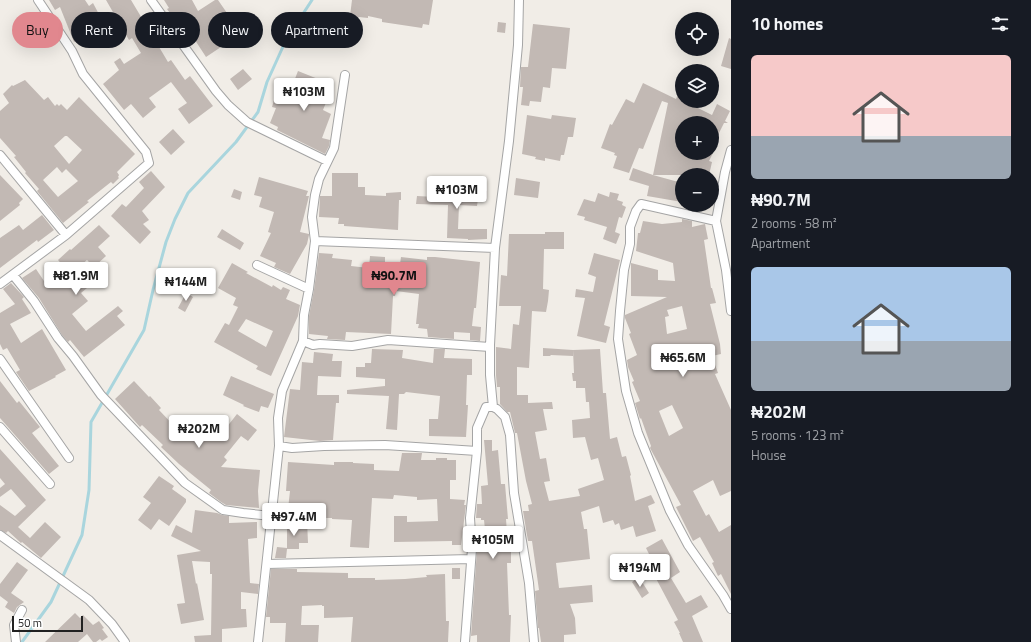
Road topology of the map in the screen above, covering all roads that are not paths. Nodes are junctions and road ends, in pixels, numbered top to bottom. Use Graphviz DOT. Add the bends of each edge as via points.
graph roads {
  1 [pos="38,0"];
  2 [pos="150,0"];
  3 [pos="519,0"];
  4 [pos="345,75"];
  5 [pos="731,150"];
  6 [pos="0,155"];
  7 [pos="327,161"];
  8 [pos="716,220"];
  9 [pos="66,235"];
  10 [pos="315,241"];
  11 [pos="495,248"];
  12 [pos="257,265"];
  13 [pos="13,275"];
  14 [pos="0,284"];
  15 [pos="309,289"];
  16 [pos="731,311"];
  17 [pos="303,341"];
  18 [pos="490,347"];
  19 [pos="0,359"];
  20 [pos="493,407"];
  21 [pos="0,427"];
  22 [pos="279,446"];
  23 [pos="477,451"];
  24 [pos="69,458"];
  25 [pos="50,484"];
  26 [pos="271,516"];
  27 [pos="0,535"];
  28 [pos="471,559"];
  29 [pos="267,564"];
  30 [pos="731,609"];
  31 [pos="22,610"];
  32 [pos="16,642"];
  33 [pos="125,642"];
  34 [pos="258,642"];
  35 [pos="465,642"];
  36 [pos="534,642"];
  1 -- 9 [label="street" via="66,41 83,74 146,152 149,163"];
  2 -- 7 [label="street" via="228,105 247,122"];
  3 -- 11 [label="street" via="518,45 509,141"];
  4 -- 7 [label="street" via="334,148"];
  5 -- 8 [label="street"];
  6 -- 9 [label="street"];
  7 -- 10 [label="street" via="315,195 312,217"];
  8 -- 16 [label="street"];
  8 -- 30 [label="street" via="641,204 630,227 618,339 626,391 636,426 670,511 688,545"];
  9 -- 13 [label="street"];
  10 -- 11 [label="street"];
  10 -- 15 [label="street"];
  11 -- 18 [label="street"];
  12 -- 15 [label="street"];
  13 -- 14 [label="street"];
  13 -- 26 [label="street" via="101,395 185,483 224,510"];
  15 -- 17 [label="street"];
  17 -- 18 [label="street" via="313,345 352,346 388,340"];
  17 -- 22 [label="street" via="282,391 278,418"];
  18 -- 20 [label="street"];
  19 -- 24 [label="street"];
  20 -- 23 [label="street" via="486,408 477,428"];
  20 -- 36 [label="street" via="505,417 510,435 514,493 529,583"];
  21 -- 25 [label="street"];
  22 -- 23 [label="street" via="385,446"];
  22 -- 26 [label="street"];
  23 -- 28 [label="street" via="470,518"];
  26 -- 29 [label="street"];
  27 -- 33 [label="street" via="73,587 100,610"];
  28 -- 29 [label="street"];
  28 -- 35 [label="street"];
  29 -- 34 [label="street"];
  31 -- 32 [label="street" via="14,625"];
}
